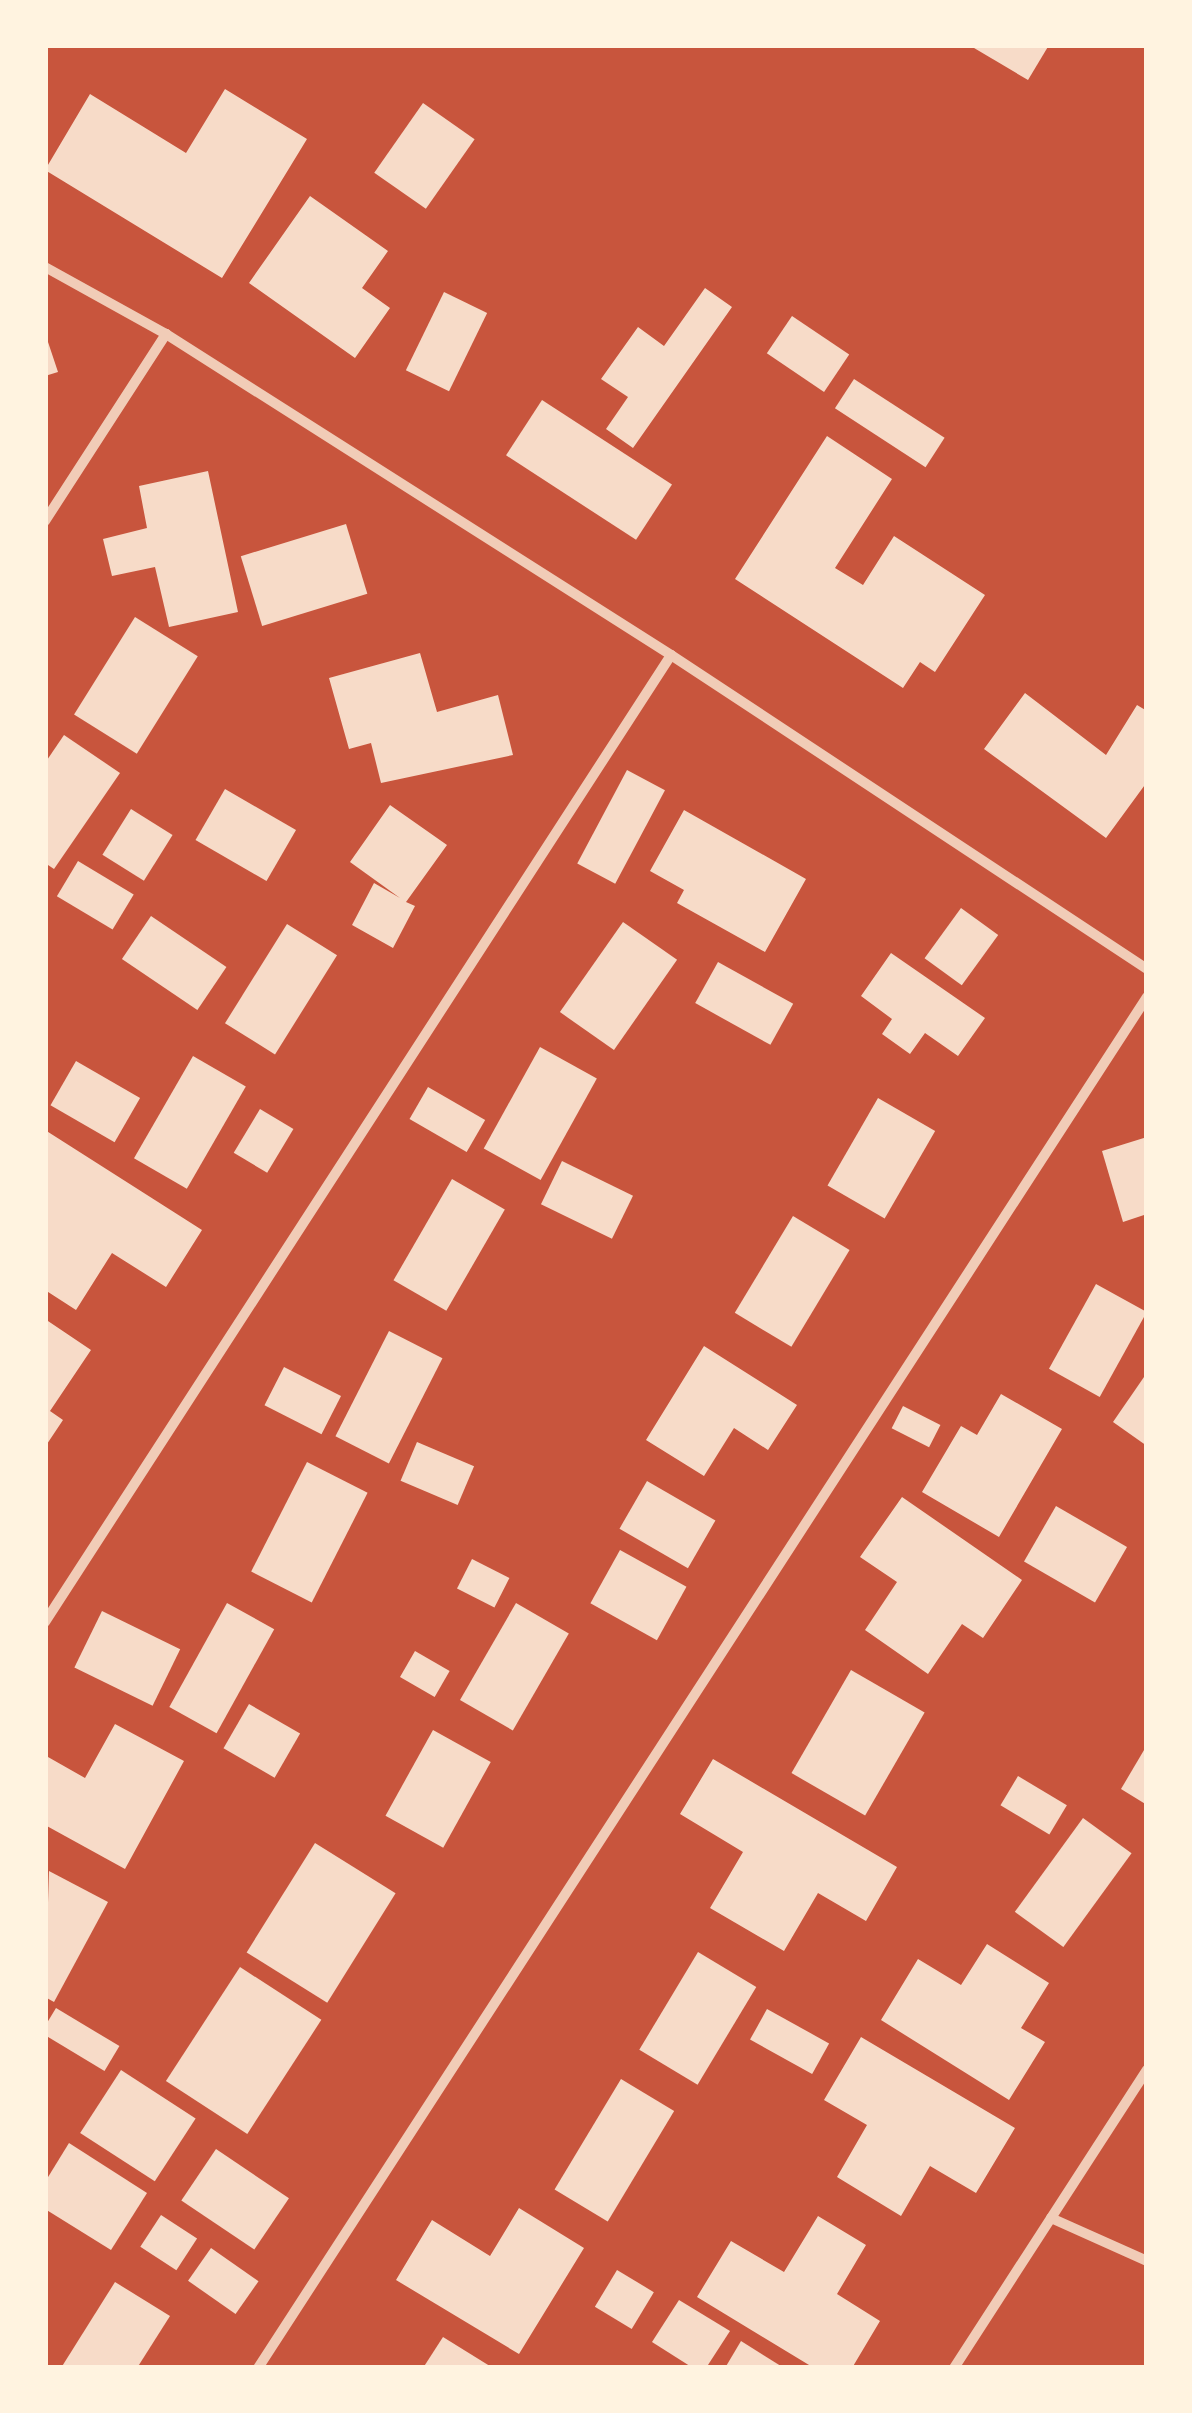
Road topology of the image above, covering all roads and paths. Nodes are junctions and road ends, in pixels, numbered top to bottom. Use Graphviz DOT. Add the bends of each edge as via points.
graph roads {
  1 [pos="45,267"];
  2 [pos="166,334"];
  3 [pos="45,521"];
  4 [pos="671,655"];
  5 [pos="1147,969"];
  6 [pos="1147,997"];
  7 [pos="45,1622"];
  8 [pos="1147,2070"];
  9 [pos="1051,2218"];
  10 [pos="1147,2260"];
  11 [pos="258,2368"];
  12 [pos="954,2368"];
  1 -- 2 [label="street"];
  2 -- 3 [label="street"];
  2 -- 4 [label="street"];
  4 -- 5 [label="street"];
  4 -- 7 [label="street"];
  6 -- 11 [label="street"];
  8 -- 9 [label="street"];
  9 -- 10 [label="street"];
  9 -- 12 [label="street"];
}
